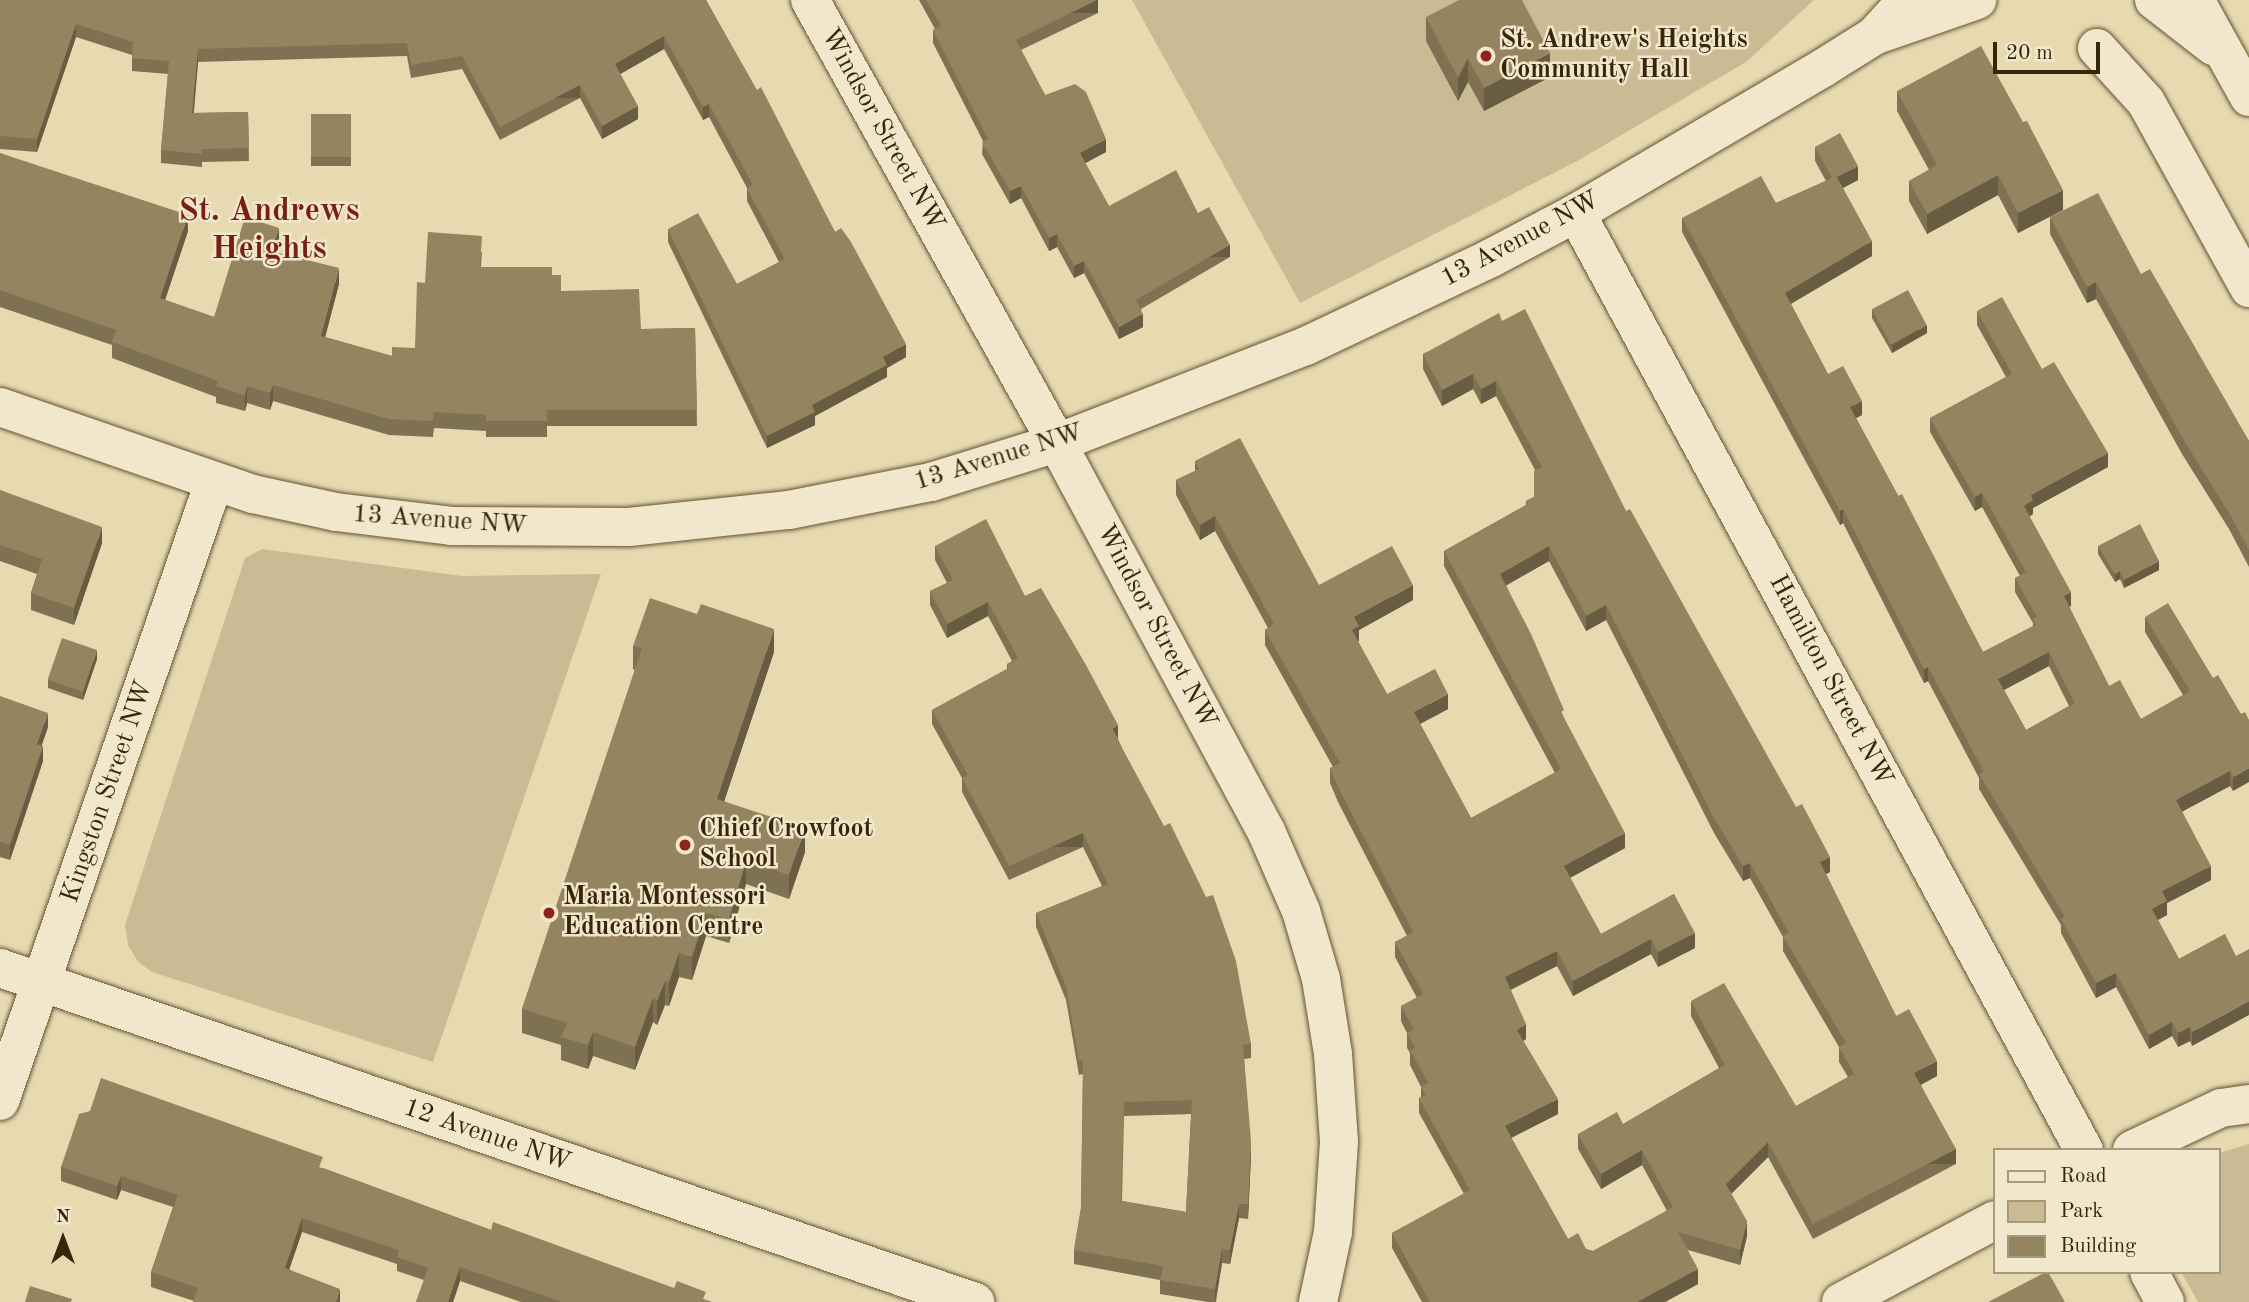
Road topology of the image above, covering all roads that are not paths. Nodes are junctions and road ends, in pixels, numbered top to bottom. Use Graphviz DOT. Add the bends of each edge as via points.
graph roads {
  1 [pos="810,0"];
  2 [pos="1907,0"];
  3 [pos="1977,0"];
  4 [pos="2154,0"];
  5 [pos="2195,0"];
  6 [pos="1874,36"];
  7 [pos="2097,48"];
  8 [pos="2227,56"];
  9 [pos="2249,97"];
  10 [pos="1576,213"];
  11 [pos="2249,288"];
  12 [pos="0,407"];
  13 [pos="1057,443"];
  14 [pos="214,482"];
  15 [pos="0,968"];
  16 [pos="41,982"];
  17 [pos="0,1101"];
  18 [pos="2249,1104"];
  19 [pos="2083,1148"];
  20 [pos="2136,1148"];
  21 [pos="1994,1221"];
  22 [pos="2150,1274"];
  23 [pos="975,1302"];
  24 [pos="1318,1302"];
  25 [pos="1841,1302"];
  26 [pos="2165,1302"];
  1 -- 13 [label="street, Windsor Street NW"];
  2 -- 6 [label="street, 13 Avenue NW"];
  3 -- 6 [label="street"];
  4 -- 8 [label="street"];
  5 -- 8 [label="street"];
  6 -- 10 [label="street, 13 Avenue NW"];
  7 -- 11 [label="street" via="2146,102"];
  8 -- 9 [label="street"];
  10 -- 13 [label="street, 13 Avenue NW" via="1306,346"];
  10 -- 19 [label="street, Hamilton Street NW"];
  12 -- 14 [label="street, 13 Avenue NW"];
  13 -- 14 [label="street, 13 Avenue NW" via="931,482 825,503 629,527 451,526 336,512"];
  13 -- 24 [label="street, Windsor Street NW" via="1266,831 1304,922 1321,979 1333,1054 1339,1142 1333,1232"];
  14 -- 16 [label="street, Kingston Street NW"];
  15 -- 16 [label="street, 12 Avenue NW"];
  16 -- 17 [label="street, Kingston Street NW"];
  16 -- 23 [label="street, 12 Avenue NW"];
  18 -- 20 [label="street" via="2221,1108"];
  21 -- 25 [label="street"];
  22 -- 26 [label="street"];
}
